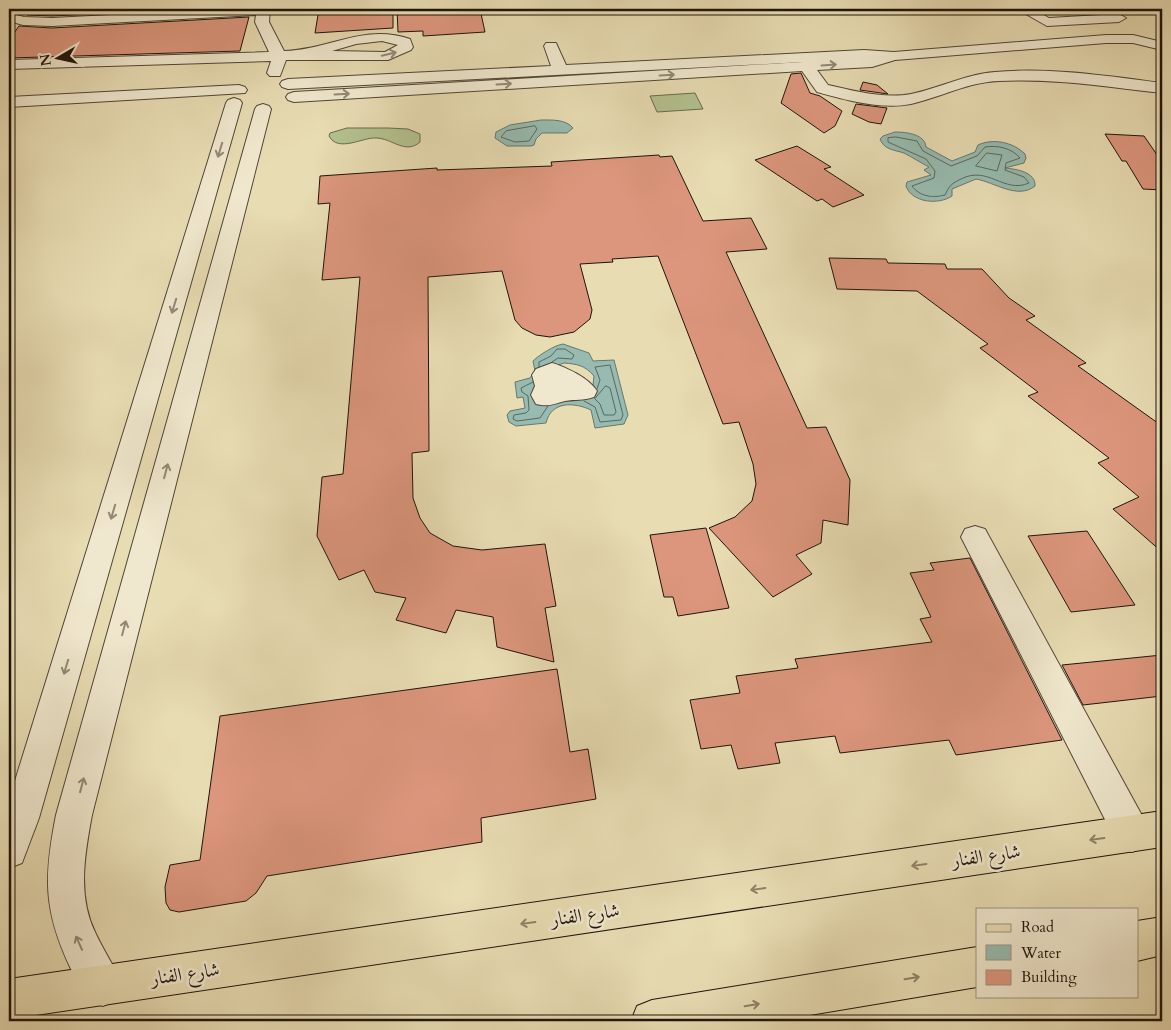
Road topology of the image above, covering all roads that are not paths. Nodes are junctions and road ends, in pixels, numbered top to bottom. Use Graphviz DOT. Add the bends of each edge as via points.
graph roads {
  1 [pos="1024,9"];
  2 [pos="263,10"];
  3 [pos="9,16"];
  4 [pos="1119,18"];
  5 [pos="1046,22"];
  6 [pos="1071,42"];
  7 [pos="551,46"];
  8 [pos="1162,46"];
  9 [pos="305,55"];
  10 [pos="894,56"];
  11 [pos="279,57"];
  12 [pos="9,65"];
  13 [pos="806,66"];
  14 [pos="560,70"];
  15 [pos="1162,88"];
  16 [pos="260,92"];
  17 [pos="9,102"];
  18 [pos="9,113"];
  19 [pos="975,537"];
  20 [pos="1147,832"];
  21 [pos="9,850"];
  22 [pos="1162,936"];
  23 [pos="1138,941"];
  24 [pos="976,967"];
  25 [pos="103,986"];
  26 [pos="9,1000"];
  27 [pos="652,1021"];
  1 -- 5 [label="street"];
  2 -- 3 [label="street" via="52,22 23,21"];
  2 -- 11 [label="street" via="262,22"];
  4 -- 5 [label="street"];
  5 -- 6 [label="street"];
  6 -- 8 [label="street" via="1133,39"];
  6 -- 10 [label="street"];
  7 -- 14 [label="street"];
  9 -- 9 [label="street, one-way" via="388,56 406,47 405,42 399,39 376,38"];
  9 -- 11 [label="street"];
  13 -- 10 [label="street, one-way" via="872,62"];
  10 -- 14 [label="street" via="864,54"];
  11 -- 12 [label="street"];
  11 -- 16 [label="street"];
  13 -- 15 [label="street" via="823,89 864,98 908,100 997,76 1102,80"];
  16 -- 13 [label="street, one-way"];
  14 -- 16 [label="street"];
  16 -- 17 [label="street"];
  16 -- 18 [label="street"];
  16 -- 21 [label="street, one-way"];
  25 -- 16 [label="street, one-way" via="77,941 69,916 64,883 67,849"];
  19 -- 20 [label="street"];
  20 -- 25 [label="main road, شارع الفنار, one-way"];
  22 -- 23 [label="main road"];
  27 -- 24 [label="main road, one-way"];
  25 -- 26 [label="main road, شارع الفنار"];
}
